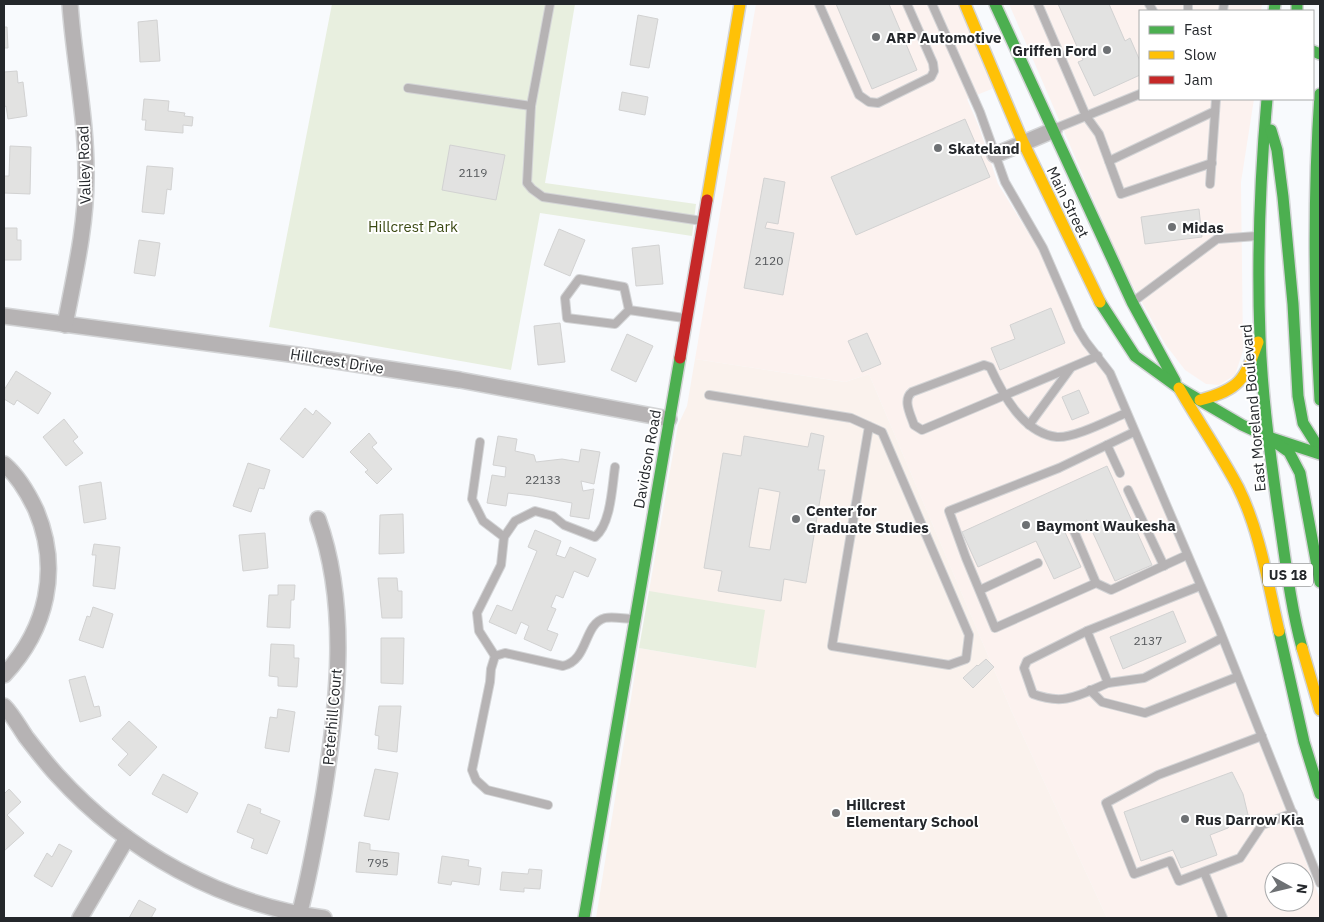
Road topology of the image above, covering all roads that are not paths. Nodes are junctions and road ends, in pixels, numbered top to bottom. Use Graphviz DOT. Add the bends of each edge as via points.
graph roads {
  1 [pos="70,4"];
  2 [pos="550,4"];
  3 [pos="740,4"];
  4 [pos="819,4"];
  5 [pos="907,4"];
  6 [pos="932,4"];
  7 [pos="965,4"];
  8 [pos="995,4"];
  9 [pos="1038,4"];
  10 [pos="408,88"];
  11 [pos="1139,94"];
  12 [pos="1320,94"];
  13 [pos="1216,100"];
  14 [pos="1267,100"];
  15 [pos="530,106"];
  16 [pos="1215,111"];
  17 [pos="1266,111"];
  18 [pos="1086,116"];
  19 [pos="1054,130"];
  20 [pos="1023,142"];
  21 [pos="995,156"];
  22 [pos="1109,161"];
  23 [pos="1212,163"];
  24 [pos="1210,184"];
  25 [pos="1303,207"];
  26 [pos="703,221"];
  27 [pos="1259,236"];
  28 [pos="1074,249"];
  29 [pos="1314,256"];
  30 [pos="1132,302"];
  31 [pos="629,310"];
  32 [pos="4,316"];
  33 [pos="687,318"];
  34 [pos="64,325"];
  35 [pos="1260,338"];
  36 [pos="1098,356"];
  37 [pos="1071,367"];
  38 [pos="1179,388"];
  39 [pos="708,395"];
  40 [pos="1004,396"];
  41 [pos="1200,400"];
  42 [pos="1320,400"];
  43 [pos="1126,413"];
  44 [pos="669,418"];
  45 [pos="1029,425"];
  46 [pos="869,426"];
  47 [pos="1134,432"];
  48 [pos="1268,437"];
  49 [pos="480,442"];
  50 [pos="1107,445"];
  51 [pos="1320,450"];
  52 [pos="1320,454"];
  53 [pos="4,464"];
  54 [pos="615,467"];
  55 [pos="1120,473"];
  56 [pos="1128,490"];
  57 [pos="318,519"];
  58 [pos="1074,532"];
  59 [pos="504,537"];
  60 [pos="1187,555"];
  61 [pos="1038,563"];
  62 [pos="1164,566"];
  63 [pos="1320,582"];
  64 [pos="1096,583"];
  65 [pos="1200,586"];
  66 [pos="980,590"];
  67 [pos="635,619"];
  68 [pos="1087,631"];
  69 [pos="1222,638"];
  70 [pos="495,656"];
  71 [pos="4,675"];
  72 [pos="1237,677"];
  73 [pos="1108,683"];
  74 [pos="1090,690"];
  75 [pos="4,706"];
  76 [pos="1320,710"];
  77 [pos="1262,736"];
  78 [pos="1320,794"];
  79 [pos="548,804"];
  80 [pos="1293,813"];
  81 [pos="127,838"];
  82 [pos="1204,872"];
  83 [pos="1320,883"];
  84 [pos="299,915"];
  85 [pos="80,918"];
  86 [pos="324,918"];
  87 [pos="584,918"];
  88 [pos="1222,918"];
  1 -- 34 [label="street, Valley Road" via="86,145 86,179 85,212"];
  2 -- 15 [label="lane"];
  3 -- 26 [label="main road, Davidson Road"];
  4 -- 5 [label="lane" via="859,95 869,102 878,103 931,77 934,71"];
  6 -- 21 [label="lane" via="980,112"];
  7 -- 20 [label="main road, Main Street"];
  8 -- 19 [label="main road, Main Street"];
  9 -- 18 [label="lane"];
  10 -- 15 [label="lane"];
  11 -- 18 [label="lane"];
  12 -- 29 [label="main road" via="1315,160"];
  13 -- 16 [label="lane"];
  14 -- 17 [label="main road, East Moreland Boulevard / US 18"];
  15 -- 26 [label="lane" via="527,183 543,197"];
  16 -- 22 [label="lane"];
  16 -- 23 [label="lane"];
  17 -- 27 [label="main road, East Moreland Boulevard / US 18"];
  17 -- 51 [label="main road" via="1277,150 1283,197 1298,396 1303,423"];
  18 -- 19 [label="lane"];
  18 -- 22 [label="lane" via="1099,134"];
  19 -- 20 [label="street"];
  19 -- 30 [label="main road, Main Street"];
  20 -- 21 [label="street"];
  20 -- 28 [label="main road, Main Street"];
  21 -- 36 [label="lane" via="1005,182 1043,248 1078,329"];
  22 -- 23 [label="lane" via="1121,194"];
  23 -- 24 [label="lane"];
  25 -- 29 [label="main road"];
  26 -- 33 [label="main road, Davidson Road"];
  27 -- 30 [label="lane" via="1217,239"];
  27 -- 35 [label="main road, East Moreland Boulevard / US 18"];
  28 -- 30 [label="main road" via="1093,267 1114,301"];
  28 -- 38 [label="main road, Main Street" via="1112,322 1135,356"];
  29 -- 42 [label="main road"];
  30 -- 38 [label="main road, Main Street"];
  31 -- 31 [label="lane" via="624,288 597,282 579,279 566,298 567,318 614,324"];
  31 -- 33 [label="lane"];
  32 -- 34 [label="street, Hillcrest Drive"];
  33 -- 44 [label="main road, Davidson Road"];
  34 -- 44 [label="street, Hillcrest Drive" via="460,380"];
  35 -- 41 [label="main road" via="1239,384 1220,395"];
  35 -- 48 [label="main road, East Moreland Boulevard / US 18"];
  36 -- 37 [label="lane"];
  36 -- 43 [label="lane" via="1110,373"];
  37 -- 40 [label="lane"];
  37 -- 45 [label="lane"];
  38 -- 41 [label="main road, Main Street"];
  38 -- 78 [label="main road" via="1238,488 1251,522 1304,742"];
  39 -- 46 [label="lane" via="851,418"];
  40 -- 40 [label="lane" via="990,367 984,365 912,392 906,402 914,425 922,430"];
  40 -- 45 [label="lane"];
  41 -- 48 [label="main road, Main Street"];
  43 -- 45 [label="lane" via="1081,432 1058,437"];
  43 -- 47 [label="lane"];
  44 -- 67 [label="main road, Davidson Road"];
  46 -- 46 [label="lane" via="882,432 969,634 966,659 950,665 832,646"];
  47 -- 50 [label="lane"];
  47 -- 60 [label="lane"];
  48 -- 52 [label="main road, Main Street"];
  48 -- 63 [label="main road" via="1289,452 1300,473"];
  48 -- 76 [label="main road, East Moreland Boulevard / US 18" via="1300,640"];
  49 -- 59 [label="lane" via="472,499 483,521"];
  50 -- 55 [label="lane"];
  50 -- 66 [label="lane" via="1059,468 949,511"];
  53 -- 71 [label="street" via="19,480 38,515 46,540 49,569 40,619 26,648"];
  54 -- 59 [label="lane" via="606,522 595,538 564,525 553,516 536,511 515,521"];
  56 -- 62 [label="lane"];
  57 -- 84 [label="street, Peterhill Court" via="332,569 338,649 332,745"];
  58 -- 64 [label="lane"];
  59 -- 70 [label="lane" via="501,565 477,613 479,631"];
  60 -- 62 [label="lane"];
  60 -- 65 [label="lane"];
  61 -- 66 [label="lane"];
  62 -- 64 [label="lane" via="1110,590"];
  64 -- 66 [label="lane" via="995,628"];
  65 -- 68 [label="lane"];
  65 -- 69 [label="lane"];
  67 -- 70 [label="lane" via="606,618 594,625 582,651 571,664 563,666 505,653"];
  67 -- 87 [label="main road, Davidson Road"];
  68 -- 73 [label="lane"];
  68 -- 74 [label="lane" via="1027,661 1024,668 1033,694 1048,699 1070,699"];
  69 -- 72 [label="lane"];
  69 -- 73 [label="lane" via="1144,678"];
  70 -- 79 [label="lane" via="472,770 476,780 487,790"];
  72 -- 74 [label="lane" via="1145,713 1102,702"];
  72 -- 77 [label="lane"];
  73 -- 74 [label="lane"];
  75 -- 81 [label="street" via="56,774 81,800"];
  77 -- 80 [label="lane"];
  77 -- 82 [label="lane" via="1158,774 1106,803 1134,874 1170,861 1179,881"];
  80 -- 82 [label="lane" via="1262,825 1240,858"];
  80 -- 83 [label="lane"];
  81 -- 84 [label="street" via="191,878 239,898"];
  81 -- 85 [label="street"];
  82 -- 88 [label="lane"];
  84 -- 86 [label="street"];
}
